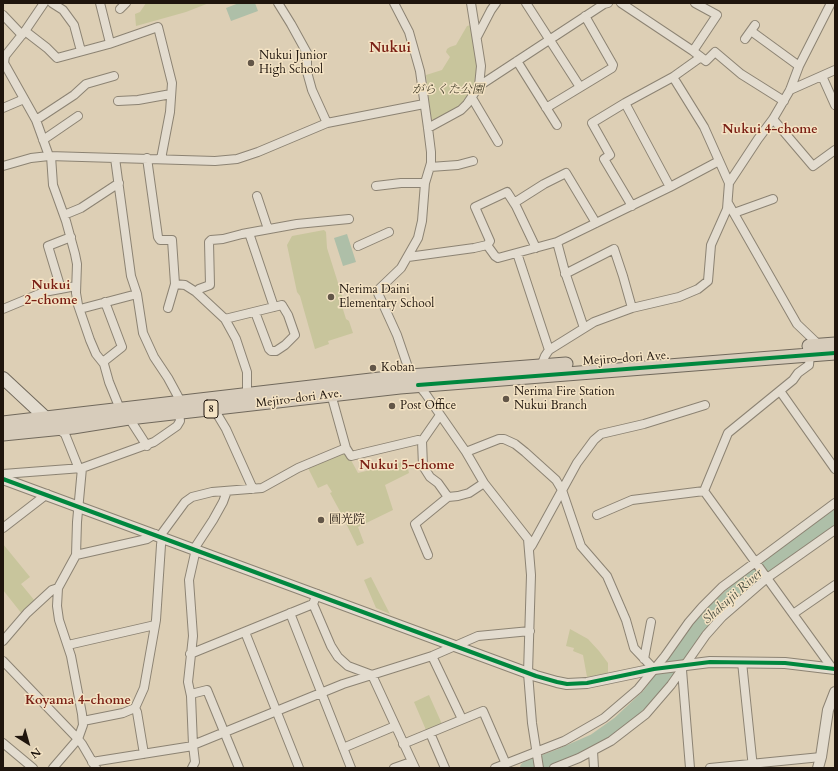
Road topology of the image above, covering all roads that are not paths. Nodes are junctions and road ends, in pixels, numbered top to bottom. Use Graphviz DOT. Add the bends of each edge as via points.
graph roads {
  1 [pos="44,3"];
  2 [pos="52,3"];
  3 [pos="100,3"];
  4 [pos="126,3"];
  5 [pos="278,3"];
  6 [pos="394,3"];
  7 [pos="471,3"];
  8 [pos="496,3"];
  9 [pos="526,3"];
  10 [pos="608,3"];
  11 [pos="621,3"];
  12 [pos="638,3"];
  13 [pos="695,3"];
  14 [pos="832,3"];
  15 [pos="120,9"];
  16 [pos="633,11"];
  17 [pos="3,15"];
  18 [pos="585,16"];
  19 [pos="24,33"];
  20 [pos="477,37"];
  21 [pos="745,39"];
  22 [pos="549,40"];
  23 [pos="110,43"];
  24 [pos="81,51"];
  25 [pos="693,51"];
  26 [pos="701,57"];
  27 [pos="517,61"];
  28 [pos="799,66"];
  29 [pos="835,70"];
  30 [pos="114,76"];
  31 [pos="822,76"];
  32 [pos="673,78"];
  33 [pos="479,86"];
  34 [pos="580,87"];
  35 [pos="790,90"];
  36 [pos="171,94"];
  37 [pos="472,98"];
  38 [pos="24,99"];
  39 [pos="118,101"];
  40 [pos="784,101"];
  41 [pos="625,103"];
  42 [pos="424,104"];
  43 [pos="835,105"];
  44 [pos="3,108"];
  45 [pos="546,108"];
  46 [pos="78,116"];
  47 [pos="36,120"];
  48 [pos="773,120"];
  49 [pos="327,123"];
  50 [pos="557,125"];
  51 [pos="428,128"];
  52 [pos="43,140"];
  53 [pos="498,142"];
  54 [pos="835,150"];
  55 [pos="50,156"];
  56 [pos="115,158"];
  57 [pos="147,158"];
  58 [pos="161,159"];
  59 [pos="473,161"];
  60 [pos="719,161"];
  61 [pos="3,166"];
  62 [pos="430,167"];
  63 [pos="729,182"];
  64 [pos="119,183"];
  65 [pos="425,183"];
  66 [pos="376,186"];
  67 [pos="670,187"];
  68 [pos="257,196"];
  69 [pos="773,199"];
  70 [pos="514,203"];
  71 [pos="728,203"];
  72 [pos="632,206"];
  73 [pos="734,213"];
  74 [pos="64,215"];
  75 [pos="349,219"];
  76 [pos="596,223"];
  77 [pos="268,229"];
  78 [pos="389,232"];
  79 [pos="249,233"];
  80 [pos="71,237"];
  81 [pos="557,242"];
  82 [pos="487,245"];
  83 [pos="358,246"];
  84 [pos="536,248"];
  85 [pos="517,253"];
  86 [pos="408,257"];
  87 [pos="565,274"];
  88 [pos="175,284"];
  89 [pos="76,286"];
  90 [pos="61,289"];
  91 [pos="196,292"];
  92 [pos="137,294"];
  93 [pos="105,302"];
  94 [pos="274,307"];
  95 [pos="168,308"];
  96 [pos="632,308"];
  97 [pos="80,309"];
  98 [pos="3,310"];
  99 [pos="256,312"];
  100 [pos="225,319"];
  101 [pos="584,328"];
  102 [pos="549,350"];
  103 [pos="814,350"];
  104 [pos="834,352"];
  105 [pos="103,362"];
  106 [pos="541,366"];
  107 [pos="3,378"];
  108 [pos="415,381"];
  109 [pos="780,391"];
  110 [pos="247,394"];
  111 [pos="331,394"];
  112 [pos="705,405"];
  113 [pos="180,407"];
  114 [pos="214,409"];
  115 [pos="125,414"];
  116 [pos="440,415"];
  117 [pos="46,418"];
  118 [pos="3,423"];
  119 [pos="58,428"];
  120 [pos="3,434"];
  121 [pos="422,441"];
  122 [pos="147,446"];
  123 [pos="346,448"];
  124 [pos="466,452"];
  125 [pos="80,469"];
  126 [pos="835,469"];
  127 [pos="3,474"];
  128 [pos="3,479"];
  129 [pos="484,483"];
  130 [pos="253,489"];
  131 [pos="562,490"];
  132 [pos="227,491"];
  133 [pos="704,491"];
  134 [pos="47,494"];
  135 [pos="448,497"];
  136 [pos="835,503"];
  137 [pos="79,506"];
  138 [pos="598,515"];
  139 [pos="3,528"];
  140 [pos="835,530"];
  141 [pos="159,536"];
  142 [pos="195,549"];
  143 [pos="529,549"];
  144 [pos="76,555"];
  145 [pos="428,555"];
  146 [pos="755,562"];
  147 [pos="767,578"];
  148 [pos="835,585"];
  149 [pos="58,588"];
  150 [pos="315,599"];
  151 [pos="290,614"];
  152 [pos="793,614"];
  153 [pos="651,622"];
  154 [pos="155,625"];
  155 [pos="530,631"];
  156 [pos="245,632"];
  157 [pos="3,641"];
  158 [pos="68,645"];
  159 [pos="456,646"];
  160 [pos="190,654"];
  161 [pos="432,656"];
  162 [pos="644,659"];
  163 [pos="3,662"];
  164 [pos="742,662"];
  165 [pos="683,666"];
  166 [pos="834,668"];
  167 [pos="657,669"];
  168 [pos="528,673"];
  169 [pos="372,675"];
  170 [pos="835,692"];
  171 [pos="321,693"];
  172 [pos="191,694"];
  173 [pos="135,708"];
  174 [pos="276,711"];
  175 [pos="462,720"];
  176 [pos="83,721"];
  177 [pos="395,726"];
  178 [pos="224,733"];
  179 [pos="430,733"];
  180 [pos="78,739"];
  181 [pos="3,743"];
  182 [pos="403,744"];
  183 [pos="193,746"];
  184 [pos="343,748"];
  185 [pos="593,751"];
  186 [pos="537,752"];
  187 [pos="144,754"];
  188 [pos="821,757"];
  189 [pos="506,764"];
  190 [pos="94,765"];
  191 [pos="413,765"];
  192 [pos="752,766"];
  193 [pos="33,768"];
  194 [pos="53,768"];
  195 [pos="192,768"];
  196 [pos="239,768"];
  197 [pos="299,768"];
  198 [pos="351,768"];
  199 [pos="394,768"];
  200 [pos="445,768"];
  201 [pos="495,768"];
  202 [pos="539,768"];
  203 [pos="554,768"];
  204 [pos="594,768"];
  205 [pos="690,768"];
  206 [pos="710,768"];
  207 [pos="818,768"];
  1 -- 19 [label="street"];
  2 -- 24 [label="street" via="63,10 74,25"];
  3 -- 23 [label="street"];
  4 -- 15 [label="street"];
  5 -- 49 [label="street" via="306,53 307,72 312,90"];
  6 -- 42 [label="street" via="414,48"];
  7 -- 20 [label="street"];
  8 -- 20 [label="street"];
  9 -- 22 [label="street"];
  10 -- 18 [label="street"];
  11 -- 16 [label="street"];
  12 -- 16 [label="street"];
  13 -- 25 [label="street" via="717,15"];
  14 -- 28 [label="street"];
  16 -- 25 [label="street"];
  17 -- 19 [label="street"];
  18 -- 22 [label="street"];
  18 -- 34 [label="street" via="613,65"];
  19 -- 24 [label="street" via="57,58"];
  19 -- 38 [label="street" via="5,56 4,63"];
  20 -- 33 [label="street" via="481,66"];
  21 -- 28 [label="street" via="753,28"];
  22 -- 27 [label="street"];
  22 -- 34 [label="street"];
  23 -- 24 [label="street"];
  23 -- 36 [label="street" via="158,27 172,83"];
  25 -- 26 [label="street"];
  26 -- 32 [label="street"];
  26 -- 40 [label="street" via="706,61 715,52 742,74"];
  27 -- 33 [label="street"];
  27 -- 45 [label="street"];
  28 -- 35 [label="street"];
  29 -- 31 [label="street"];
  30 -- 47 [label="street" via="86,84"];
  31 -- 35 [label="street"];
  31 -- 43 [label="street"];
  32 -- 41 [label="street"];
  32 -- 60 [label="street" via="704,127"];
  33 -- 37 [label="street"];
  34 -- 45 [label="street"];
  35 -- 40 [label="street"];
  36 -- 39 [label="street"];
  36 -- 58 [label="street"];
  37 -- 51 [label="street" via="461,110"];
  37 -- 53 [label="street"];
  38 -- 44 [label="street"];
  38 -- 47 [label="street"];
  40 -- 48 [label="street"];
  41 -- 67 [label="street"];
  41 -- 72 [label="street" via="592,123 610,155 604,159"];
  42 -- 49 [label="street"];
  42 -- 51 [label="street"];
  45 -- 50 [label="street"];
  46 -- 52 [label="street"];
  47 -- 52 [label="street"];
  48 -- 54 [label="street" via="813,166"];
  48 -- 63 [label="street"];
  49 -- 58 [label="street" via="237,159"];
  51 -- 62 [label="street"];
  52 -- 55 [label="street"];
  55 -- 56 [label="street"];
  55 -- 61 [label="street"];
  55 -- 74 [label="street" via="53,185"];
  56 -- 57 [label="street"];
  56 -- 64 [label="street"];
  57 -- 58 [label="street"];
  57 -- 88 [label="street" via="158,237 160,240 172,240"];
  59 -- 62 [label="street"];
  60 -- 63 [label="street"];
  60 -- 67 [label="street"];
  62 -- 65 [label="street"];
  63 -- 71 [label="street"];
  64 -- 74 [label="street" via="82,208"];
  64 -- 92 [label="street" via="131,276"];
  65 -- 66 [label="street"];
  65 -- 86 [label="street" via="422,221 418,238"];
  67 -- 72 [label="street"];
  68 -- 77 [label="street"];
  69 -- 73 [label="street"];
  70 -- 76 [label="street" via="566,173"];
  70 -- 82 [label="street" via="507,192 475,207 490,241"];
  70 -- 84 [label="street"];
  71 -- 73 [label="street"];
  71 -- 96 [label="street" via="711,245 708,281 680,297"];
  72 -- 76 [label="street"];
  73 -- 103 [label="street"];
  74 -- 80 [label="street"];
  75 -- 77 [label="street"];
  76 -- 81 [label="street"];
  77 -- 79 [label="street"];
  78 -- 83 [label="street"];
  79 -- 91 [label="street" via="209,242 210,285"];
  79 -- 94 [label="street"];
  80 -- 89 [label="street" via="77,264"];
  80 -- 90 [label="street" via="48,246"];
  81 -- 84 [label="street"];
  81 -- 87 [label="street"];
  82 -- 85 [label="street" via="498,258"];
  82 -- 86 [label="street"];
  84 -- 85 [label="street"];
  85 -- 102 [label="street"];
  86 -- 108 [label="street" via="401,268 377,291"];
  87 -- 96 [label="street" via="614,249"];
  87 -- 101 [label="street"];
  88 -- 91 [label="street" via="185,285"];
  88 -- 95 [label="street"];
  89 -- 90 [label="street"];
  89 -- 97 [label="street"];
  90 -- 98 [label="street" via="44,292"];
  91 -- 100 [label="street"];
  92 -- 93 [label="street"];
  92 -- 113 [label="street" via="143,333 154,357 168,378"];
  93 -- 97 [label="street"];
  93 -- 105 [label="street" via="122,347"];
  94 -- 99 [label="street"];
  94 -- 99 [label="street" via="282,305 295,335 276,352 269,349"];
  96 -- 101 [label="street"];
  97 -- 105 [label="street" via="96,354"];
  99 -- 100 [label="street"];
  100 -- 110 [label="street" via="236,339 248,372"];
  101 -- 102 [label="street"];
  102 -- 106 [label="street"];
  103 -- 104 [label="main road, Mejiro-dori Ave. / 8"];
  103 -- 106 [label="main road, Mejiro-dori Ave. / 8"];
  103 -- 108 [label="main road, Mejiro-dori Ave. / 8"];
  103 -- 109 [label="street" via="809,365"];
  105 -- 115 [label="street"];
  106 -- 108 [label="main road, Mejiro-dori Ave. / 8"];
  107 -- 117 [label="main road"];
  108 -- 110 [label="main road, Mejiro-dori Ave. / 8"];
  108 -- 111 [label="main road, Mejiro-dori Ave. / 8"];
  108 -- 116 [label="street"];
  109 -- 126 [label="street"];
  109 -- 133 [label="street" via="728,434"];
  110 -- 113 [label="main road, Mejiro-dori Ave. / 8"];
  111 -- 114 [label="main road, Mejiro-dori Ave. / 8"];
  111 -- 123 [label="street"];
  112 -- 131 [label="street" via="602,434 589,446"];
  113 -- 114 [label="main road, Mejiro-dori Ave. / 8"];
  113 -- 115 [label="main road, Mejiro-dori Ave. / 8"];
  113 -- 122 [label="street" via="180,421 175,428"];
  114 -- 130 [label="street" via="226,429"];
  115 -- 117 [label="main road, Mejiro-dori Ave. / 8"];
  115 -- 119 [label="main road, Mejiro-dori Ave. / 8"];
  115 -- 122 [label="street"];
  116 -- 121 [label="street"];
  116 -- 124 [label="street"];
  117 -- 118 [label="main road, Mejiro-dori Ave. / 8"];
  117 -- 119 [label="street"];
  119 -- 120 [label="main road, Mejiro-dori Ave. / 8"];
  119 -- 125 [label="street" via="67,438"];
  121 -- 123 [label="street" via="352,456"];
  121 -- 135 [label="street" via="424,470"];
  122 -- 125 [label="street"];
  123 -- 130 [label="street" via="298,468 262,488"];
  124 -- 129 [label="street"];
  124 -- 131 [label="street" via="499,439 508,440 556,480"];
  125 -- 127 [label="street"];
  125 -- 137 [label="street"];
  128 -- 134 [label="street"];
  129 -- 135 [label="street" via="469,493"];
  129 -- 143 [label="street" via="527,536"];
  130 -- 132 [label="street"];
  131 -- 143 [label="street"];
  131 -- 162 [label="street" via="581,546 607,576 626,620 634,648"];
  132 -- 141 [label="street" via="192,496"];
  132 -- 142 [label="street"];
  133 -- 138 [label="street" via="632,500"];
  133 -- 146 [label="street"];
  134 -- 137 [label="street"];
  134 -- 139 [label="street"];
  135 -- 145 [label="street" via="415,524"];
  136 -- 146 [label="street"];
  137 -- 141 [label="street"];
  137 -- 144 [label="street"];
  140 -- 147 [label="street"];
  141 -- 142 [label="street"];
  141 -- 144 [label="street"];
  141 -- 154 [label="street" via="161,545"];
  142 -- 150 [label="street"];
  142 -- 160 [label="street" via="189,580 193,636"];
  143 -- 155 [label="street"];
  144 -- 149 [label="street"];
  146 -- 147 [label="street"];
  146 -- 167 [label="street" via="722,587 702,607"];
  147 -- 152 [label="street"];
  147 -- 165 [label="street" via="722,616"];
  148 -- 152 [label="street"];
  149 -- 157 [label="street" via="52,590 27,613"];
  149 -- 158 [label="street" via="58,613"];
  150 -- 151 [label="street"];
  150 -- 159 [label="street"];
  150 -- 169 [label="street" via="331,646 338,656 348,666"];
  151 -- 156 [label="street"];
  151 -- 171 [label="street"];
  152 -- 166 [label="street"];
  153 -- 162 [label="street"];
  154 -- 158 [label="street"];
  154 -- 173 [label="street" via="144,688"];
  155 -- 159 [label="street" via="478,636"];
  155 -- 168 [label="street"];
  156 -- 160 [label="street"];
  156 -- 174 [label="street"];
  158 -- 176 [label="street"];
  159 -- 161 [label="street"];
  159 -- 168 [label="street"];
  160 -- 172 [label="street" via="188,682"];
  161 -- 169 [label="street"];
  161 -- 175 [label="street"];
  162 -- 167 [label="street"];
  163 -- 180 [label="street"];
  164 -- 165 [label="street" via="710,662"];
  164 -- 166 [label="street"];
  164 -- 192 [label="street"];
  165 -- 167 [label="street"];
  165 -- 185 [label="street" via="671,685 646,714 612,741"];
  165 -- 205 [label="street"];
  167 -- 168 [label="street" via="595,682 567,684"];
  167 -- 186 [label="street" via="604,718 564,741"];
  168 -- 186 [label="street"];
  169 -- 171 [label="street"];
  169 -- 177 [label="street"];
  170 -- 188 [label="street" via="828,710"];
  171 -- 174 [label="street"];
  171 -- 184 [label="street"];
  172 -- 178 [label="street" via="207,690"];
  172 -- 183 [label="street"];
  173 -- 176 [label="street"];
  173 -- 187 [label="street" via="138,712"];
  174 -- 178 [label="street"];
  174 -- 197 [label="street"];
  175 -- 179 [label="street"];
  175 -- 189 [label="street" via="483,711"];
  176 -- 180 [label="street"];
  177 -- 182 [label="street"];
  177 -- 184 [label="street"];
  178 -- 183 [label="street"];
  178 -- 196 [label="street"];
  179 -- 182 [label="street"];
  179 -- 200 [label="street"];
  180 -- 190 [label="street"];
  180 -- 194 [label="street"];
  181 -- 193 [label="street"];
  182 -- 191 [label="street"];
  183 -- 187 [label="street"];
  183 -- 195 [label="street" via="195,762"];
  184 -- 198 [label="street"];
  185 -- 203 [label="street"];
  185 -- 204 [label="street"];
  186 -- 189 [label="street"];
  186 -- 202 [label="street"];
  187 -- 190 [label="street"];
  188 -- 192 [label="street"];
  188 -- 207 [label="street"];
  189 -- 201 [label="street"];
  191 -- 199 [label="street"];
  192 -- 206 [label="street"];
}
